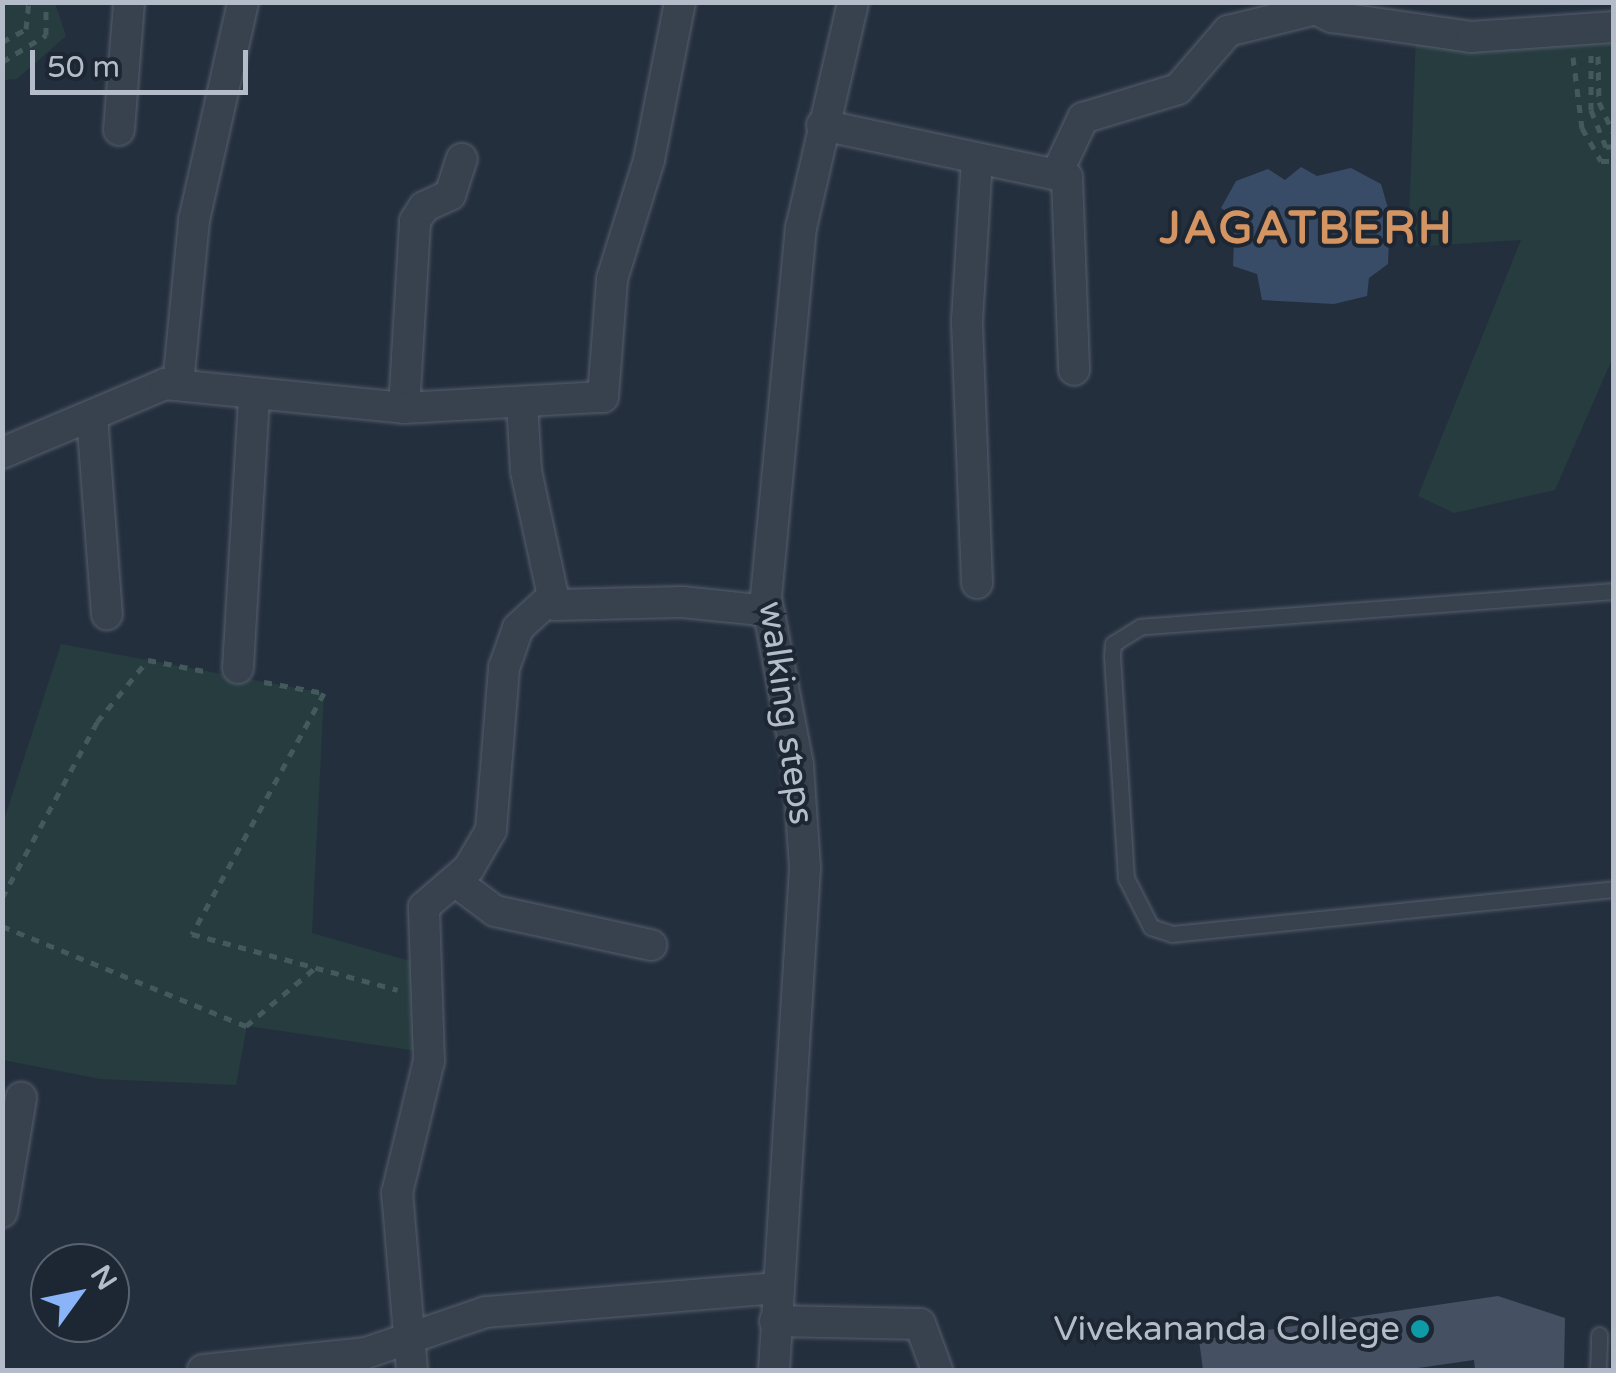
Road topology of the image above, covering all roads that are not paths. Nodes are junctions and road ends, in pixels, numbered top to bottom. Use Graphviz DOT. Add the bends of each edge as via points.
graph roads {
  1 [pos="129,2"];
  2 [pos="243,2"];
  3 [pos="680,2"];
  4 [pos="853,2"];
  5 [pos="1307,6"];
  6 [pos="1607,35"];
  7 [pos="822,125"];
  8 [pos="119,130"];
  9 [pos="462,159"];
  10 [pos="978,159"];
  11 [pos="1058,171"];
  12 [pos="1074,370"];
  13 [pos="178,384"];
  14 [pos="254,398"];
  15 [pos="522,403"];
  16 [pos="404,408"];
  17 [pos="92,416"];
  18 [pos="2,453"];
  19 [pos="977,583"];
  20 [pos="1614,592"];
  21 [pos="551,598"];
  22 [pos="768,611"];
  23 [pos="107,614"];
  24 [pos="237,674"];
  25 [pos="456,882"];
  26 [pos="1614,889"];
  27 [pos="651,945"];
  28 [pos="20,1098"];
  29 [pos="2,1212"];
  30 [pos="778,1288"];
  31 [pos="775,1321"];
  32 [pos="1599,1335"];
  33 [pos="409,1340"];
  34 [pos="203,1370"];
  35 [pos="412,1370"];
  36 [pos="774,1370"];
  37 [pos="937,1370"];
  38 [pos="1598,1370"];
  1 -- 8 [label="street"];
  2 -- 13 [label="street" via="194,220"];
  3 -- 15 [label="street" via="650,160 612,280 603,397"];
  4 -- 7 [label="street, walking steps"];
  5 -- 6 [label="street" via="1470,37"];
  5 -- 11 [label="street" via="1228,31 1178,88 1083,118"];
  7 -- 10 [label="street"];
  7 -- 22 [label="street, walking steps" via="801,228"];
  9 -- 16 [label="street" via="450,195 424,207 415,221"];
  10 -- 11 [label="street"];
  10 -- 19 [label="street" via="967,321"];
  11 -- 12 [label="street" via="1072,193"];
  13 -- 14 [label="street"];
  13 -- 17 [label="street" via="151,388"];
  14 -- 16 [label="street"];
  14 -- 24 [label="street"];
  15 -- 16 [label="street"];
  15 -- 21 [label="street" via="526,471"];
  17 -- 18 [label="street"];
  17 -- 23 [label="street"];
  20 -- 26 [label="lane" via="1140,626 1113,644 1112,656 1126,878 1151,927 1172,934"];
  21 -- 22 [label="street" via="563,608 653,601"];
  21 -- 25 [label="street" via="512,642 499,692 502,757 491,830"];
  22 -- 30 [label="street, walking steps" via="798,765 805,868"];
  25 -- 27 [label="street" via="521,919"];
  25 -- 33 [label="street" via="424,907 430,1061 398,1194"];
  28 -- 29 [label="street"];
  30 -- 31 [label="street, walking steps"];
  30 -- 33 [label="street" via="486,1312"];
  31 -- 36 [label="street, walking steps"];
  31 -- 37 [label="street" via="920,1324"];
  32 -- 38 [label="lane"];
  33 -- 34 [label="street" via="366,1353"];
  33 -- 35 [label="street"];
}
